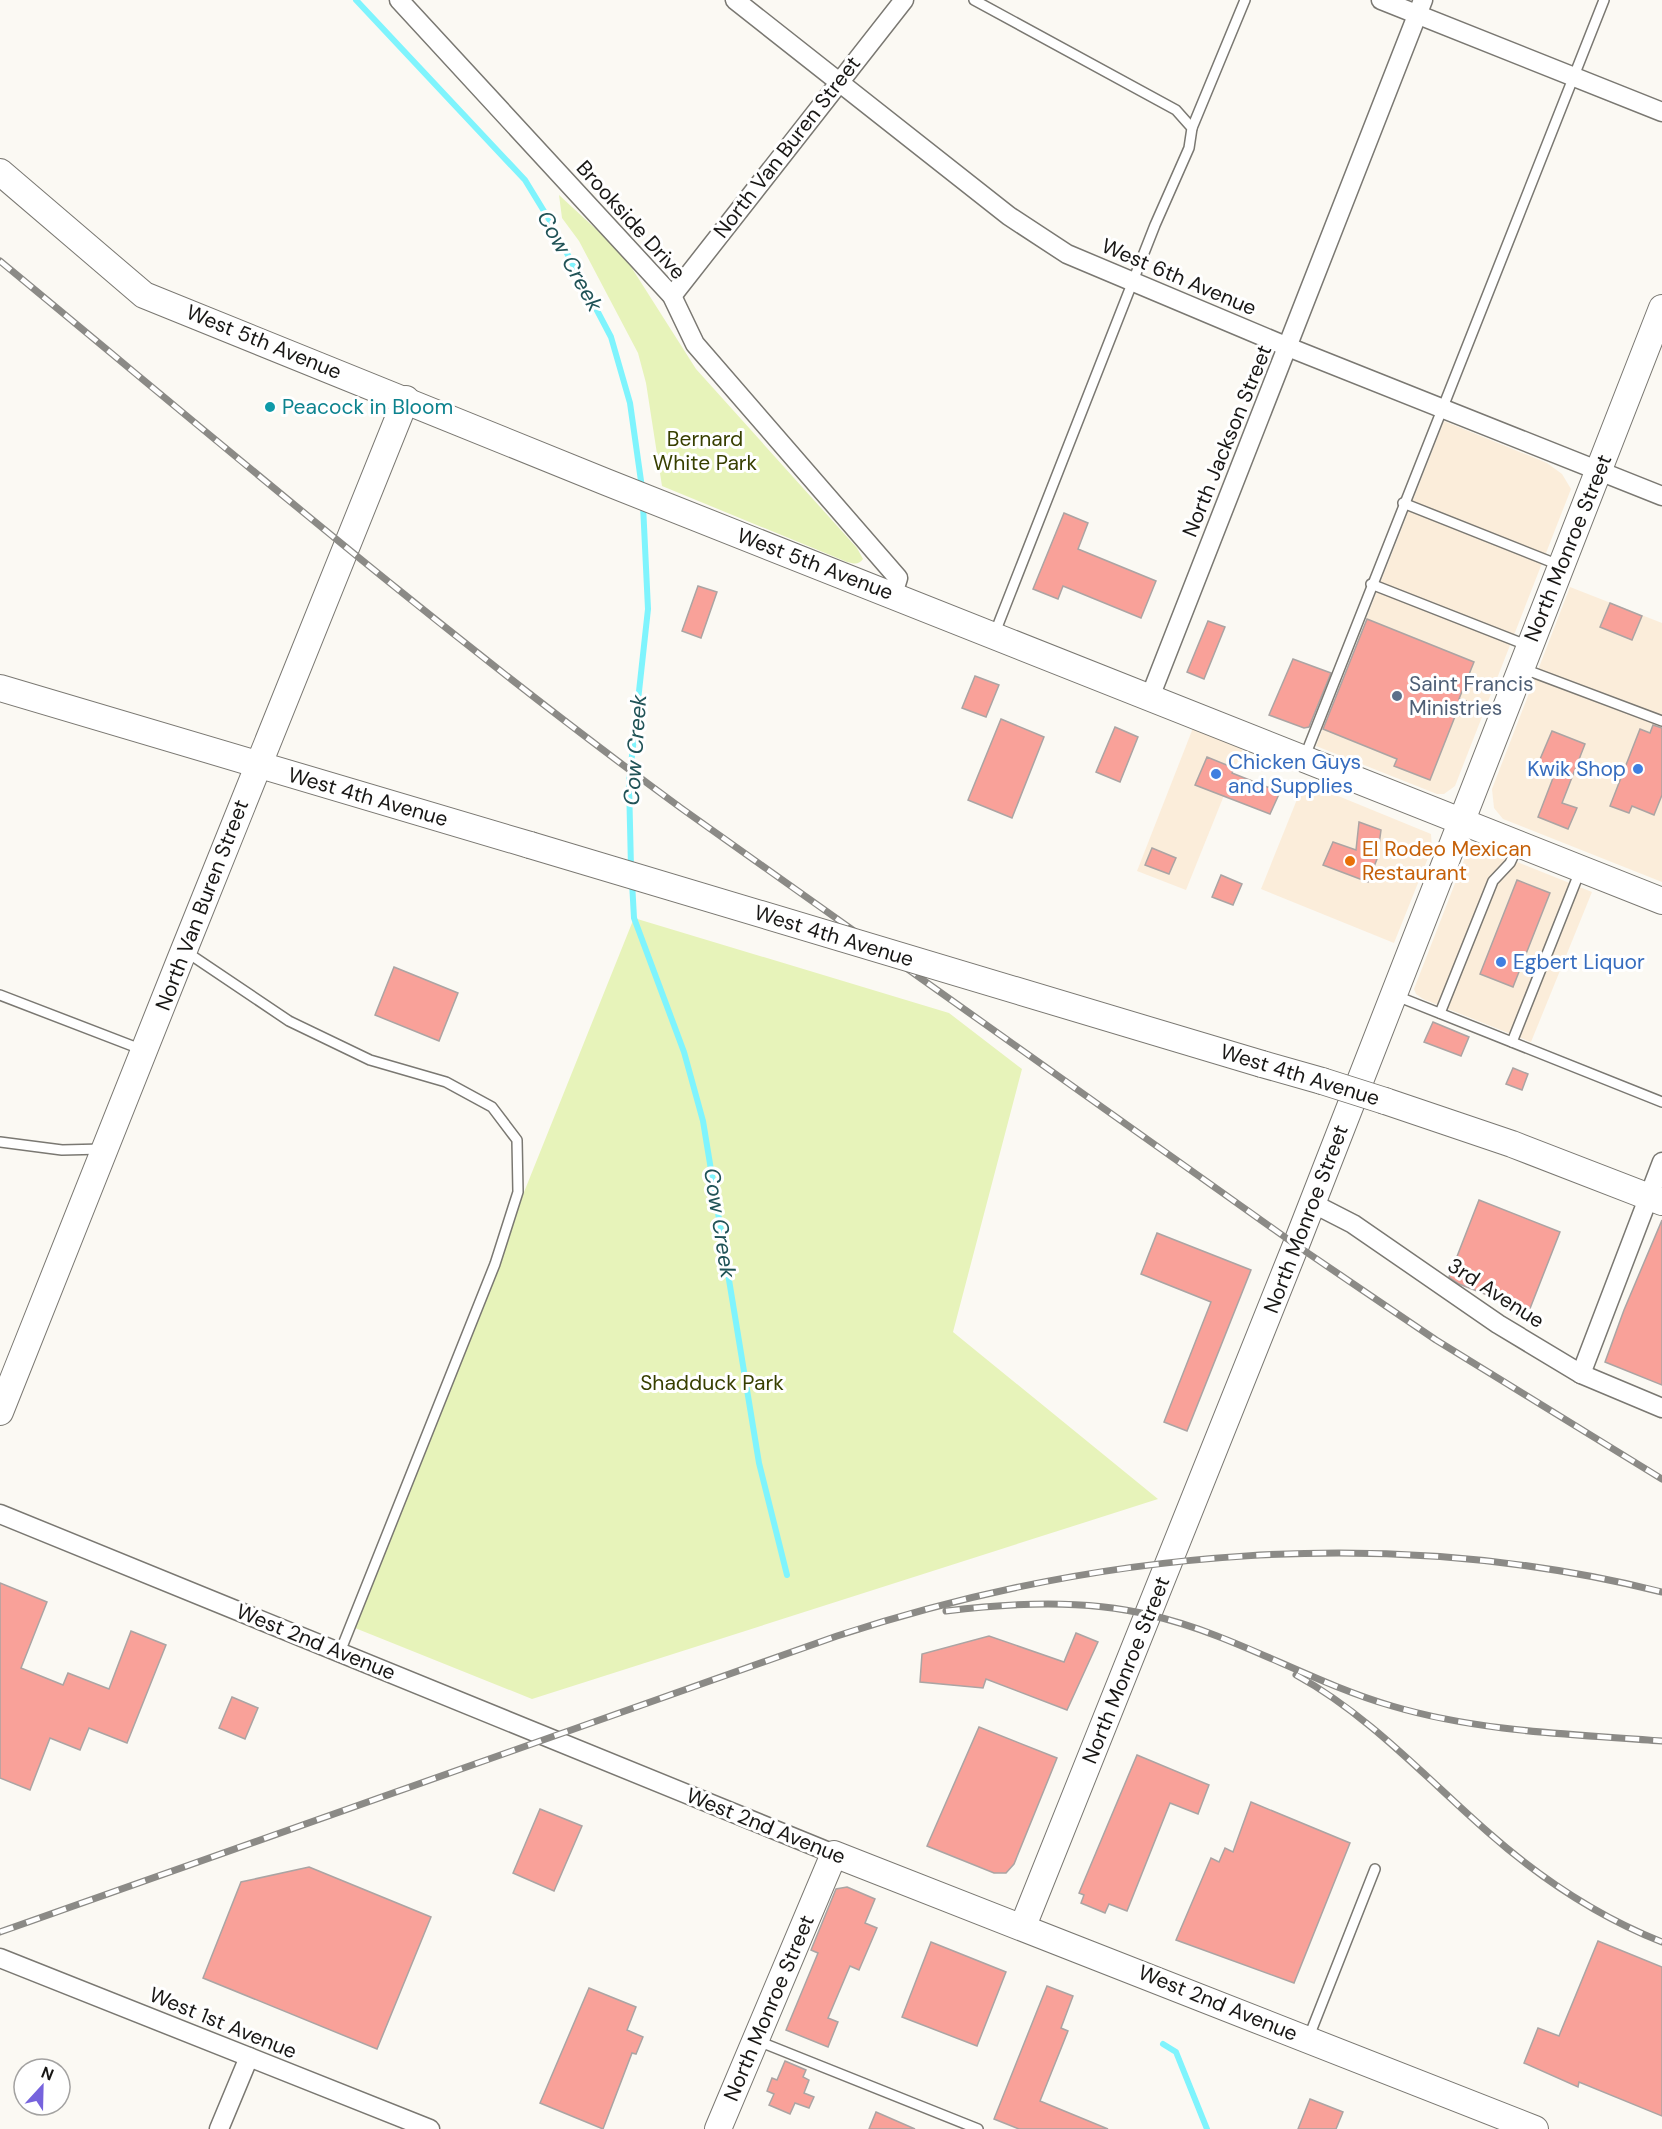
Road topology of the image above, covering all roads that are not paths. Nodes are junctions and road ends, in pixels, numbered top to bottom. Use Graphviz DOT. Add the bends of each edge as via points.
graph roads {
  1 [pos="399,0"];
  2 [pos="735,0"];
  3 [pos="904,0"];
  4 [pos="974,0"];
  5 [pos="1245,0"];
  6 [pos="1381,0"];
  7 [pos="1604,0"];
  8 [pos="1420,8"];
  9 [pos="1575,79"];
  10 [pos="839,80"];
  11 [pos="1662,112"];
  12 [pos="1192,128"];
  13 [pos="0,172"];
  14 [pos="1132,283"];
  15 [pos="672,296"];
  16 [pos="1662,308"];
  17 [pos="1288,347"];
  18 [pos="406,399"];
  19 [pos="1441,408"];
  20 [pos="1599,470"];
  21 [pos="1662,495"];
  22 [pos="1403,503"];
  23 [pos="1561,566"];
  24 [pos="1371,584"];
  25 [pos="893,594"];
  26 [pos="994,635"];
  27 [pos="1525,657"];
  28 [pos="0,688"];
  29 [pos="1150,697"];
  30 [pos="1662,721"];
  31 [pos="1304,758"];
  32 [pos="257,764"];
  33 [pos="1461,821"];
  34 [pos="1519,844"];
  35 [pos="1581,869"];
  36 [pos="1662,901"];
  37 [pos="185,951"];
  38 [pos="0,994"];
  39 [pos="1392,994"];
  40 [pos="1440,1013"];
  41 [pos="1512,1042"];
  42 [pos="145,1050"];
  43 [pos="1662,1102"];
  44 [pos="0,1142"];
  45 [pos="105,1149"];
  46 [pos="1662,1162"];
  47 [pos="1655,1199"];
  48 [pos="1312,1203"];
  49 [pos="1581,1374"];
  50 [pos="1662,1408"];
  51 [pos="0,1412"];
  52 [pos="0,1514"];
  53 [pos="340,1652"];
  54 [pos="834,1854"];
  55 [pos="1375,1869"];
  56 [pos="1023,1926"];
  57 [pos="0,1958"];
  58 [pos="1308,2039"];
  59 [pos="755,2040"];
  60 [pos="249,2057"];
  61 [pos="219,2129"];
  62 [pos="430,2129"];
  63 [pos="718,2129"];
  64 [pos="978,2129"];
  65 [pos="1535,2129"];
  1 -- 15 [label="street, Brookside Drive"];
  2 -- 10 [label="street, West 6th Avenue"];
  3 -- 10 [label="street, North Van Buren Street"];
  4 -- 12 [label="lane" via="1176,110"];
  5 -- 12 [label="lane"];
  6 -- 8 [label="street"];
  7 -- 9 [label="lane"];
  8 -- 9 [label="street"];
  8 -- 17 [label="street, North Jackson Street"];
  9 -- 11 [label="street"];
  9 -- 19 [label="lane"];
  10 -- 14 [label="street, West 6th Avenue" via="1036,235 1067,254"];
  10 -- 15 [label="street, North Van Buren Street"];
  12 -- 14 [label="lane" via="1189,148"];
  13 -- 18 [label="street, West 5th Avenue" via="144,295"];
  14 -- 17 [label="street, West 6th Avenue"];
  14 -- 26 [label="lane"];
  15 -- 25 [label="street, Brookside Drive" via="695,344 898,578"];
  16 -- 20 [label="street, North Monroe Street"];
  17 -- 19 [label="street, West 6th Avenue"];
  17 -- 29 [label="street, North Jackson Street"];
  18 -- 25 [label="street, West 5th Avenue"];
  18 -- 32 [label="street, North Van Buren Street"];
  19 -- 20 [label="street, West 6th Avenue"];
  19 -- 22 [label="lane"];
  20 -- 21 [label="street, West 6th Avenue"];
  20 -- 23 [label="street, North Monroe Street"];
  22 -- 23 [label="lane"];
  22 -- 24 [label="lane"];
  23 -- 27 [label="street, North Monroe Street"];
  24 -- 27 [label="lane"];
  24 -- 31 [label="lane"];
  25 -- 26 [label="street, West 5th Avenue"];
  26 -- 29 [label="street, West 5th Avenue"];
  27 -- 30 [label="lane"];
  27 -- 33 [label="street, North Monroe Street"];
  28 -- 32 [label="street, West 4th Avenue"];
  29 -- 31 [label="street, West 5th Avenue"];
  31 -- 33 [label="street, West 5th Avenue"];
  32 -- 37 [label="street, North Van Buren Street"];
  32 -- 47 [label="street, West 4th Avenue, bridge" via="1322,1081 1512,1143"];
  33 -- 34 [label="street, West 5th Avenue"];
  33 -- 39 [label="street, North Monroe Street"];
  34 -- 35 [label="street, West 5th Avenue"];
  34 -- 40 [label="lane" via="1510,864 1493,881"];
  35 -- 36 [label="street, West 5th Avenue"];
  35 -- 41 [label="lane"];
  37 -- 42 [label="street, North Van Buren Street"];
  37 -- 53 [label="lane" via="289,1021 370,1060 446,1082 492,1107 518,1140 518,1192 495,1264"];
  38 -- 42 [label="lane"];
  39 -- 40 [label="lane"];
  39 -- 48 [label="street, North Monroe Street"];
  40 -- 41 [label="lane"];
  41 -- 43 [label="lane"];
  42 -- 45 [label="street, North Van Buren Street"];
  44 -- 45 [label="lane" via="62,1150"];
  45 -- 51 [label="street, North Van Buren Street"];
  46 -- 47 [label="street"];
  47 -- 49 [label="street"];
  48 -- 49 [label="street, 3rd Avenue" via="1353,1224 1498,1324"];
  48 -- 56 [label="street, North Monroe Street"];
  49 -- 50 [label="street, 3rd Avenue"];
  52 -- 53 [label="street, West 2nd Avenue"];
  53 -- 54 [label="street, West 2nd Avenue"];
  54 -- 56 [label="street, West 2nd Avenue"];
  54 -- 59 [label="street, North Monroe Street"];
  55 -- 58 [label="lane"];
  56 -- 58 [label="street, West 2nd Avenue"];
  57 -- 60 [label="street, West 1st Avenue"];
  58 -- 65 [label="street, West 2nd Avenue"];
  59 -- 63 [label="street, North Monroe Street"];
  59 -- 64 [label="lane"];
  60 -- 61 [label="street"];
  60 -- 62 [label="street, West 1st Avenue"];
}
